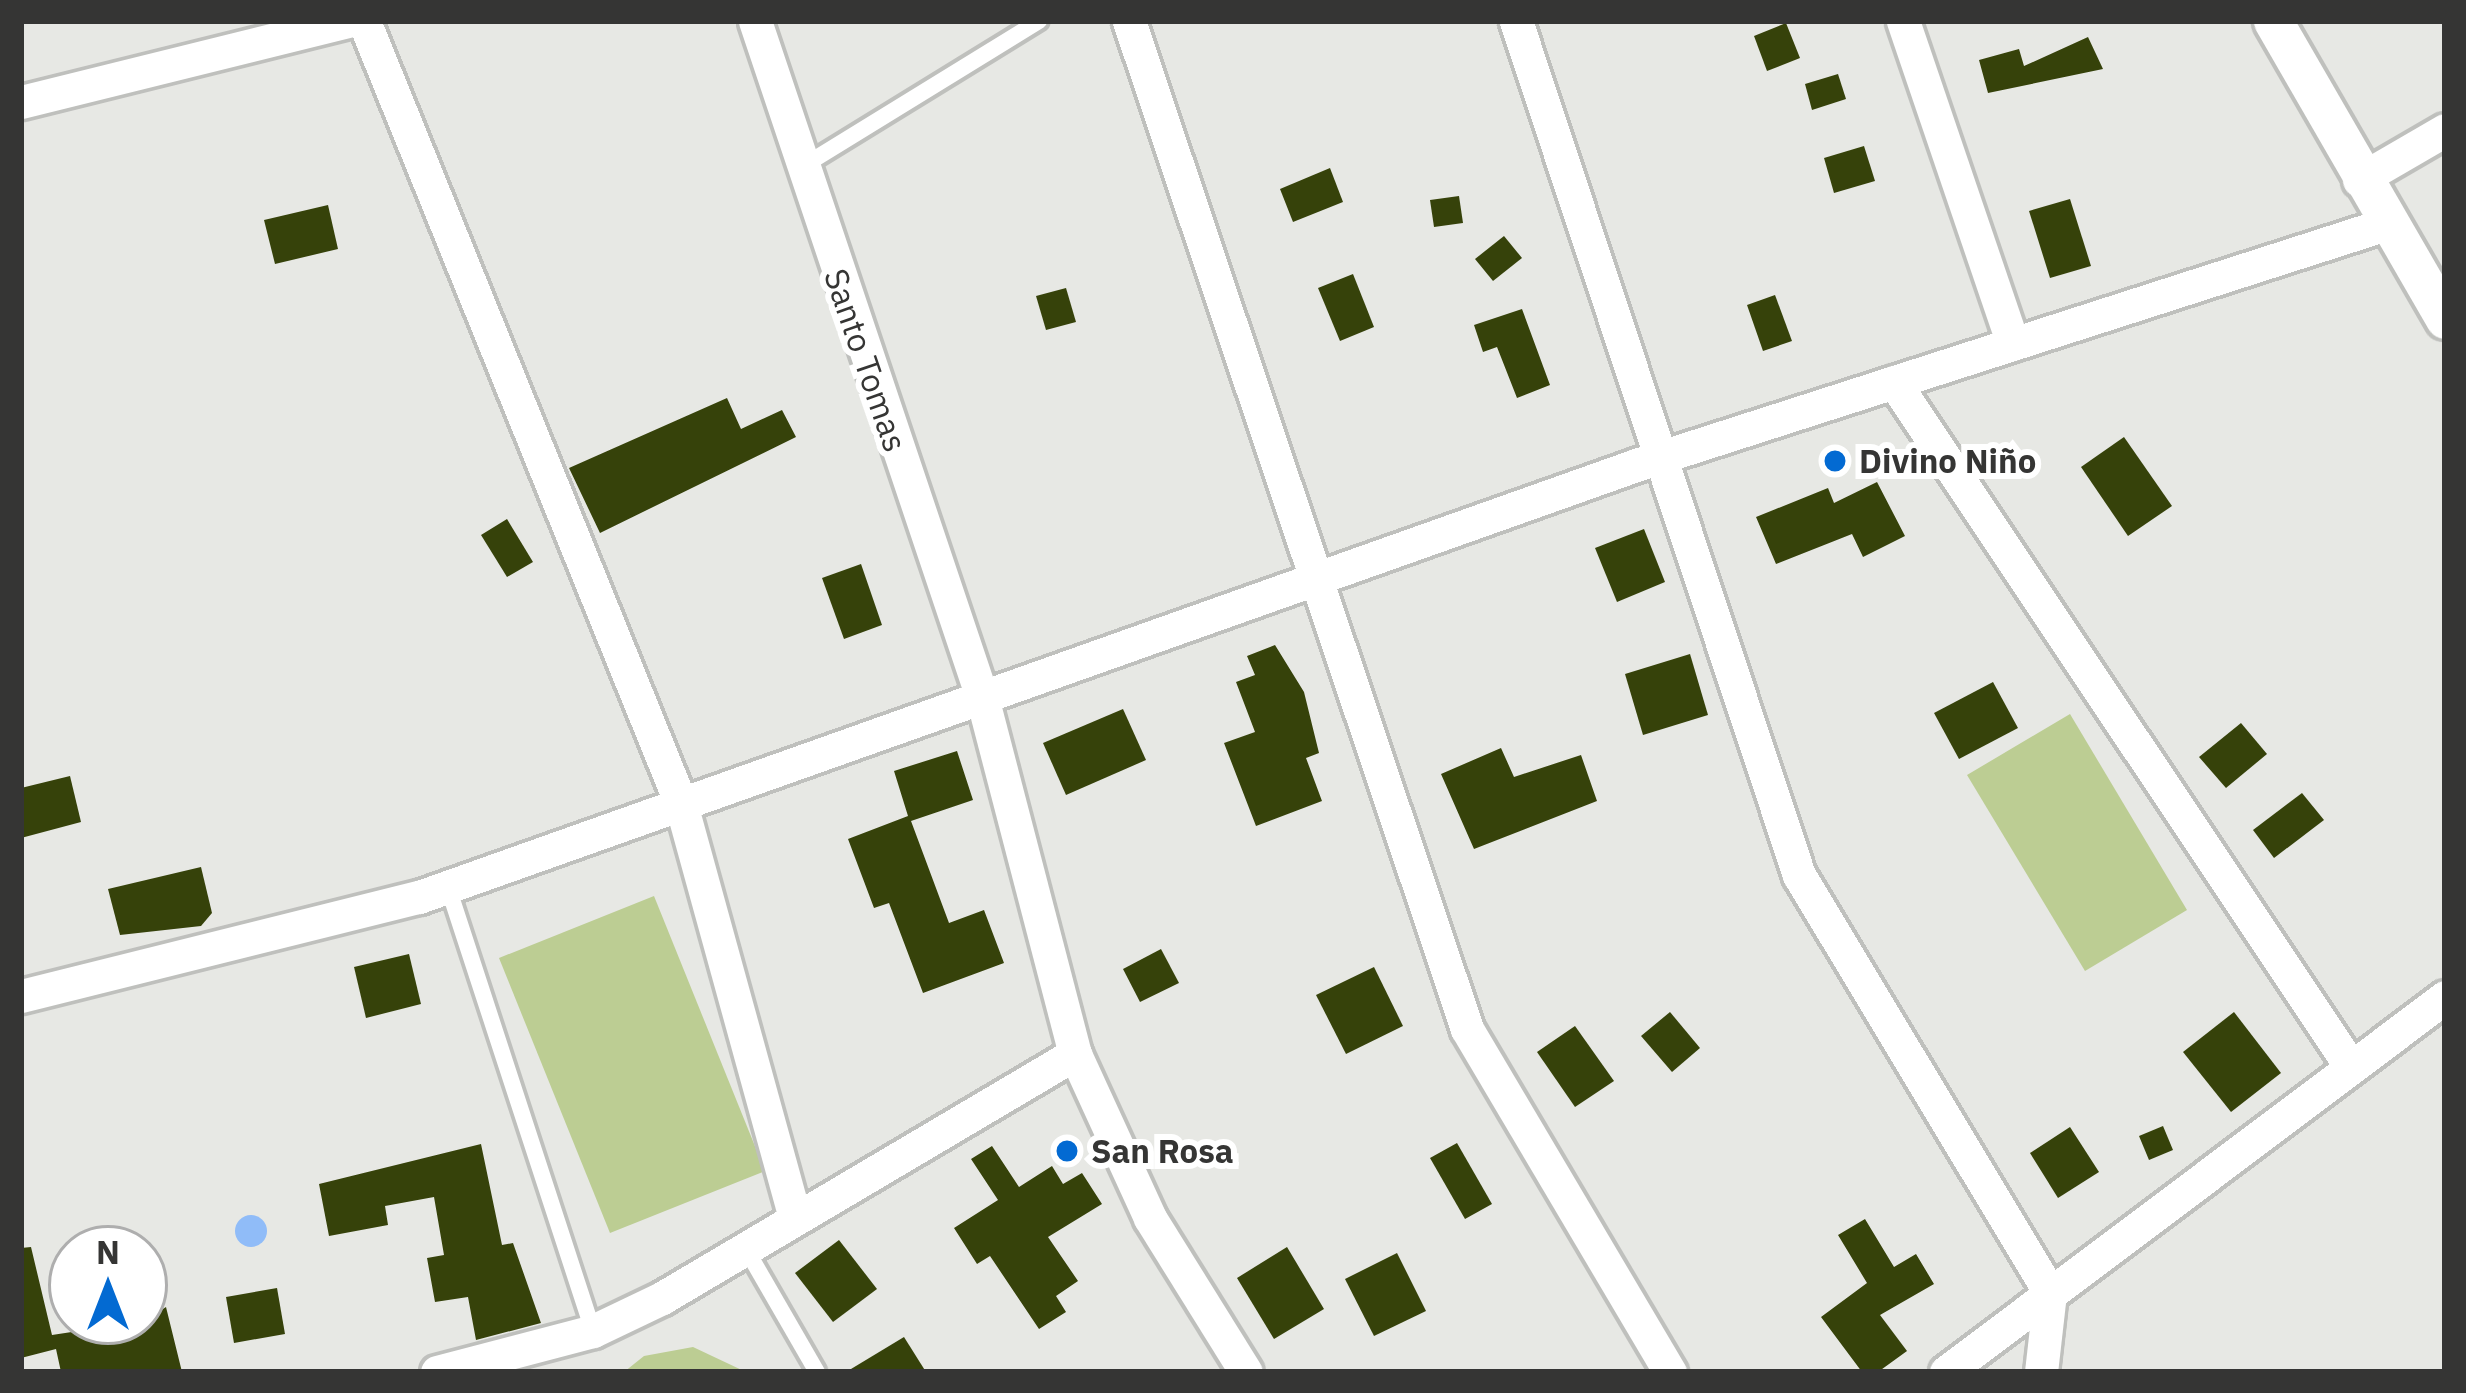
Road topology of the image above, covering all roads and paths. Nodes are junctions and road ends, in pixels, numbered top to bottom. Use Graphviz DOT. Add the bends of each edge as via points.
graph roads {
  1 [pos="348,21"];
  2 [pos="364,21"];
  3 [pos="755,21"];
  4 [pos="1039,21"];
  5 [pos="1129,21"];
  6 [pos="1516,21"];
  7 [pos="1903,21"];
  8 [pos="2273,21"];
  9 [pos="21,102"];
  10 [pos="2445,130"];
  11 [pos="800,168"];
  12 [pos="2359,180"];
  13 [pos="2384,226"];
  14 [pos="2445,319"];
  15 [pos="2013,344"];
  16 [pos="1894,382"];
  17 [pos="1660,458"];
  18 [pos="1318,578"];
  19 [pos="982,697"];
  20 [pos="681,804"];
  21 [pos="448,887"];
  22 [pos="21,996"];
  23 [pos="2445,997"];
  24 [pos="1075,1054"];
  25 [pos="2351,1067"];
  26 [pos="795,1217"];
  27 [pos="746,1249"];
  28 [pos="2050,1293"];
  29 [pos="593,1331"];
  30 [pos="436,1372"];
  31 [pos="817,1372"];
  32 [pos="1246,1372"];
  33 [pos="1670,1372"];
  34 [pos="1946,1372"];
  35 [pos="2041,1372"];
  1 -- 9 [label="street"];
  2 -- 20 [label="street"];
  3 -- 11 [label="street, Santo Tomas"];
  4 -- 11 [label="lane"];
  5 -- 18 [label="street"];
  6 -- 17 [label="street"];
  7 -- 15 [label="street"];
  8 -- 12 [label="street"];
  10 -- 12 [label="street"];
  11 -- 19 [label="street, Santo Tomas"];
  12 -- 13 [label="street"];
  13 -- 14 [label="street"];
  13 -- 15 [label="street"];
  15 -- 16 [label="street"];
  16 -- 17 [label="street"];
  16 -- 25 [label="street"];
  17 -- 18 [label="street"];
  17 -- 28 [label="street" via="1799,875"];
  18 -- 19 [label="street"];
  18 -- 33 [label="street" via="1467,1028"];
  19 -- 20 [label="street"];
  19 -- 24 [label="street, Santo Tomas"];
  20 -- 21 [label="street"];
  20 -- 26 [label="street"];
  21 -- 22 [label="street"];
  21 -- 29 [label="lane"];
  23 -- 25 [label="street"];
  24 -- 26 [label="street"];
  24 -- 32 [label="street, Santo Tomas" via="1150,1218"];
  25 -- 28 [label="street"];
  26 -- 27 [label="street"];
  27 -- 29 [label="street"];
  27 -- 31 [label="lane"];
  28 -- 34 [label="street"];
  28 -- 35 [label="street"];
  29 -- 30 [label="street"];
}
